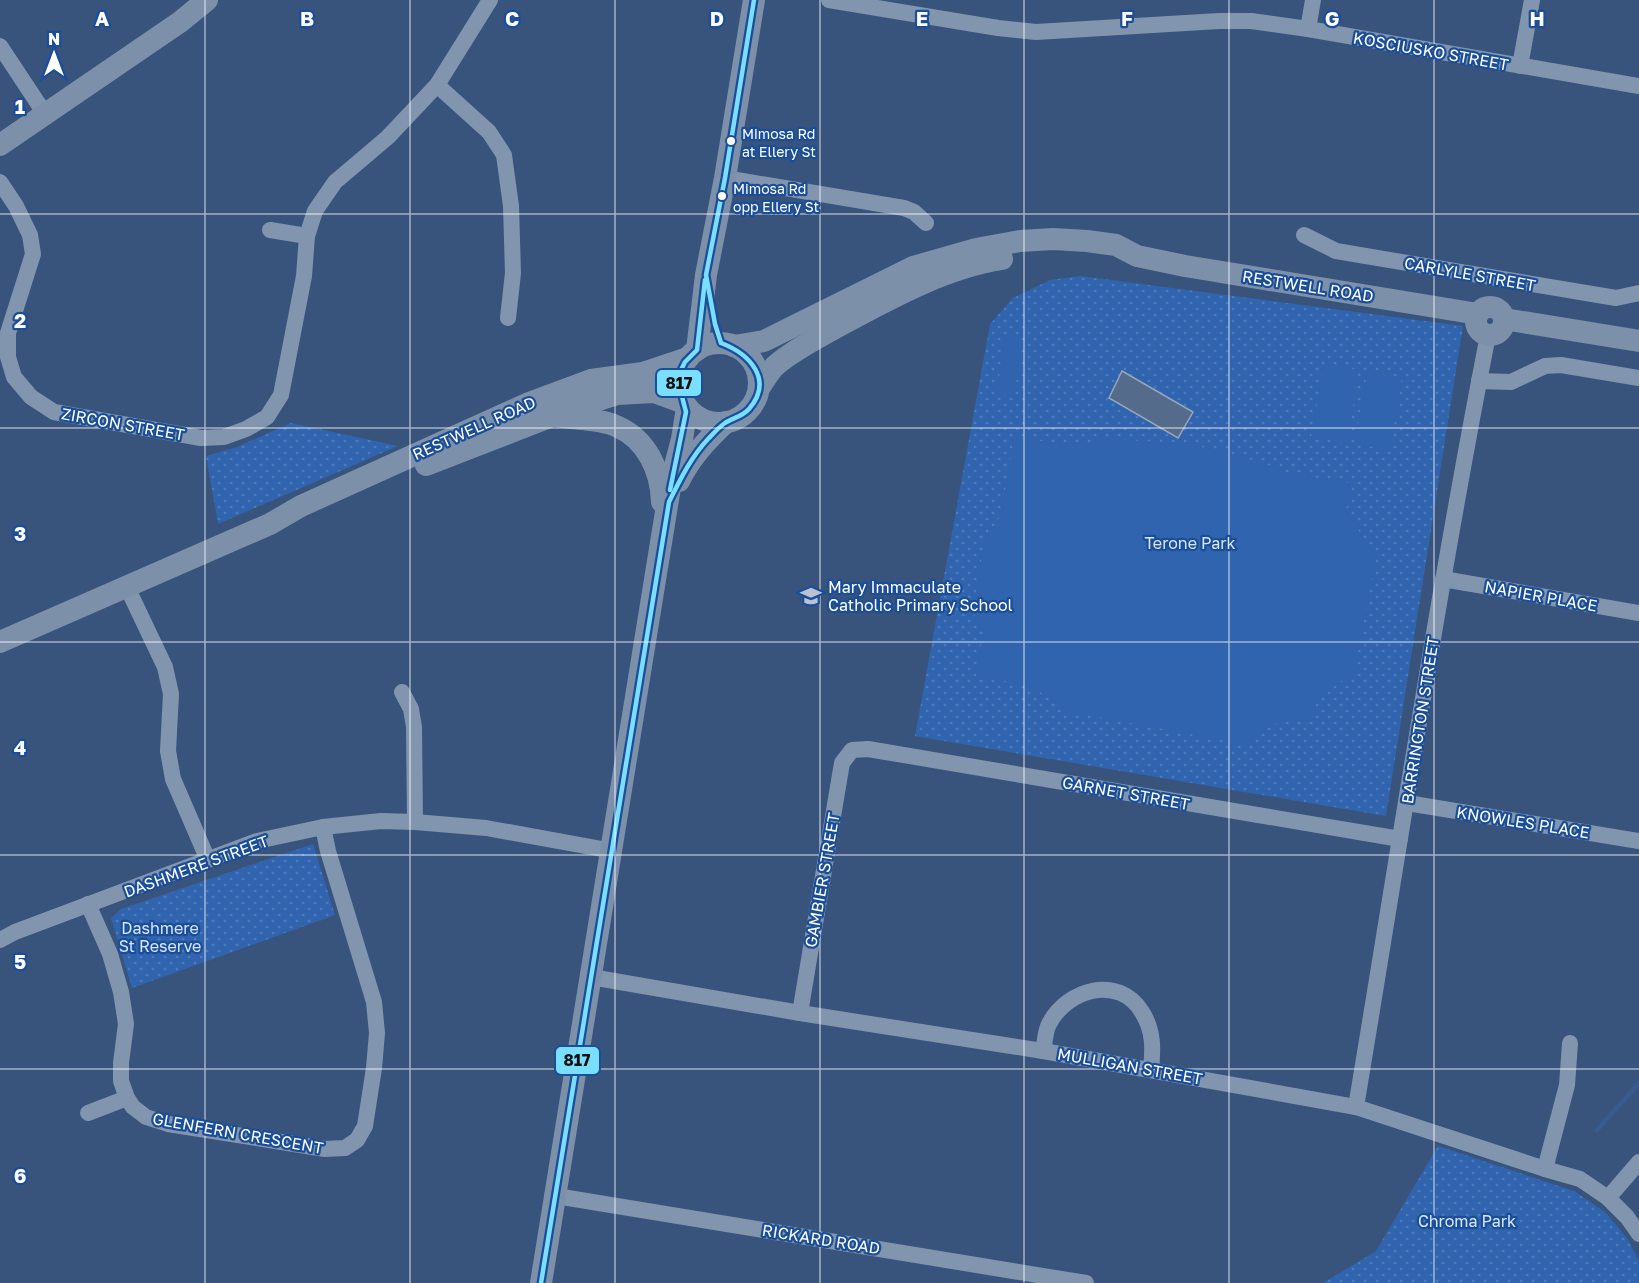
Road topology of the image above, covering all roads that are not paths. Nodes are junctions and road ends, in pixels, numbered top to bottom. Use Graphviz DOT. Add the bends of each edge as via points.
graph roads {
  1 [pos="207,0"];
  2 [pos="490,0"];
  3 [pos="754,0"];
  4 [pos="829,0"];
  5 [pos="1313,0"];
  6 [pos="1532,0"];
  7 [pos="1308,29"];
  8 [pos="0,46"];
  9 [pos="1520,66"];
  10 [pos="437,85"];
  11 [pos="1639,86"];
  12 [pos="45,114"];
  13 [pos="0,145"];
  14 [pos="725,178"];
  15 [pos="0,182"];
  16 [pos="926,224"];
  17 [pos="270,230"];
  18 [pos="1304,235"];
  19 [pos="307,236"];
  20 [pos="1137,256"];
  21 [pos="706,275"];
  22 [pos="1639,293"];
  23 [pos="508,318"];
  24 [pos="1490,323"];
  25 [pos="1639,341"];
  26 [pos="728,345"];
  27 [pos="692,354"];
  28 [pos="1639,378"];
  29 [pos="1479,381"];
  30 [pos="759,388"];
  31 [pos="685,406"];
  32 [pos="553,416"];
  33 [pos="726,423"];
  34 [pos="669,502"];
  35 [pos="270,524"];
  36 [pos="664,534"];
  37 [pos="1443,579"];
  38 [pos="127,587"];
  39 [pos="1639,613"];
  40 [pos="0,642"];
  41 [pos="402,692"];
  42 [pos="852,750"];
  43 [pos="1407,803"];
  44 [pos="415,822"];
  45 [pos="324,827"];
  46 [pos="1400,839"];
  47 [pos="1639,841"];
  48 [pos="613,850"];
  49 [pos="208,860"];
  50 [pos="88,904"];
  51 [pos="0,940"];
  52 [pos="591,977"];
  53 [pos="800,1013"];
  54 [pos="1570,1042"];
  55 [pos="1043,1051"];
  56 [pos="1151,1070"];
  57 [pos="127,1098"];
  58 [pos="1356,1107"];
  59 [pos="88,1113"];
  60 [pos="1639,1162"];
  61 [pos="1545,1169"];
  62 [pos="556,1196"];
  63 [pos="1608,1198"];
  64 [pos="1639,1234"];
  65 [pos="541,1283"];
  66 [pos="1086,1283"];
  1 -- 12 [label="main road"];
  2 -- 10 [label="street, ZIRCON STREET"];
  3 -- 14 [label="main road"];
  4 -- 7 [label="street, KOSCIUSKO STREET" via="1036,32 1219,21"];
  5 -- 7 [label="street"];
  6 -- 9 [label="street"];
  7 -- 9 [label="street, KOSCIUSKO STREET"];
  8 -- 12 [label="street"];
  9 -- 11 [label="street, KOSCIUSKO STREET"];
  10 -- 19 [label="street, ZIRCON STREET" via="388,137 335,182 315,211"];
  10 -- 23 [label="street" via="489,132 504,155 511,206 513,273"];
  12 -- 13 [label="main road"];
  14 -- 16 [label="street" via="904,208"];
  14 -- 21 [label="main road"];
  15 -- 19 [label="street, ZIRCON STREET" via="30,235 33,254 8,333 8,357 14,377 31,397 54,412 201,438 224,437 246,429 267,417 281,395 304,276"];
  17 -- 19 [label="street"];
  18 -- 22 [label="street, CARLYLE STREET" via="1336,251 1616,298"];
  20 -- 24 [label="main road, RESTWELL ROAD"];
  20 -- 26 [label="main road, RESTWELL ROAD" via="1116,245 1053,239 976,249 913,267 764,341"];
  20 -- 30 [label="main road, RESTWELL ROAD" via="1023,256 946,275 907,291 807,344 774,367"];
  21 -- 26 [label="main road" via="715,324"];
  21 -- 27 [label="main road"];
  24 -- 25 [label="main road, RESTWELL ROAD"];
  24 -- 29 [label="street, BARRINGTON STREET"];
  26 -- 27 [label="main road" via="708,344"];
  26 -- 30 [label="main road" via="746,354 754,364"];
  27 -- 31 [label="main road" via="681,368 679,380"];
  27 -- 35 [label="main road, RESTWELL ROAD" via="643,373 591,380 529,403 301,506"];
  28 -- 29 [label="street" via="1560,365 1545,366 1511,382"];
  29 -- 37 [label="street, BARRINGTON STREET"];
  30 -- 33 [label="main road" via="748,410"];
  31 -- 32 [label="main road, RESTWELL ROAD" via="654,392 636,392 617,394"];
  31 -- 33 [label="main road" via="702,419"];
  31 -- 34 [label="main road"];
  32 -- 35 [label="main road, RESTWELL ROAD"];
  32 -- 36 [label="main road" via="616,426 636,439 652,458 662,489"];
  33 -- 34 [label="main road" via="695,454"];
  34 -- 36 [label="main road"];
  35 -- 38 [label="main road, RESTWELL ROAD"];
  36 -- 48 [label="main road"];
  37 -- 39 [label="street, NAPIER PLACE"];
  37 -- 43 [label="street, BARRINGTON STREET"];
  38 -- 40 [label="main road, RESTWELL ROAD"];
  38 -- 49 [label="street" via="165,667 171,694 168,751 173,779"];
  41 -- 44 [label="street" via="414,727"];
  42 -- 46 [label="street, GARNET STREET" via="868,749"];
  42 -- 53 [label="street, GAMBIER STREET" via="842,763"];
  43 -- 46 [label="street, BARRINGTON STREET"];
  43 -- 47 [label="street, KNOWLES PLACE"];
  44 -- 45 [label="street, DASHMERE STREET"];
  44 -- 48 [label="street, DASHMERE STREET" via="486,828"];
  45 -- 49 [label="street, DASHMERE STREET" via="258,841"];
  45 -- 57 [label="street, GLENFERN CRESCENT" via="374,1002 375,1068 365,1126 357,1140 345,1148 325,1149 168,1124 146,1117"];
  46 -- 58 [label="street, BARRINGTON STREET"];
  48 -- 52 [label="main road"];
  49 -- 50 [label="street, DASHMERE STREET"];
  50 -- 51 [label="street, DASHMERE STREET"];
  50 -- 57 [label="street" via="110,954 121,992 126,1024 121,1082"];
  52 -- 53 [label="street, MULLIGAN STREET"];
  52 -- 62 [label="main road"];
  53 -- 55 [label="street, MULLIGAN STREET"];
  54 -- 61 [label="street" via="1567,1085"];
  55 -- 56 [label="street, MULLIGAN STREET"];
  55 -- 56 [label="street" via="1048,1025 1065,1002 1085,991 1108,990 1128,996 1142,1011 1154,1045"];
  56 -- 58 [label="street, MULLIGAN STREET"];
  57 -- 59 [label="street"];
  58 -- 61 [label="street, MULLIGAN STREET"];
  60 -- 63 [label="street"];
  61 -- 63 [label="street, MULLIGAN STREET" via="1580,1179"];
  62 -- 65 [label="main road"];
  62 -- 66 [label="street, RICKARD ROAD"];
  63 -- 64 [label="street, MULLIGAN STREET"];
}
